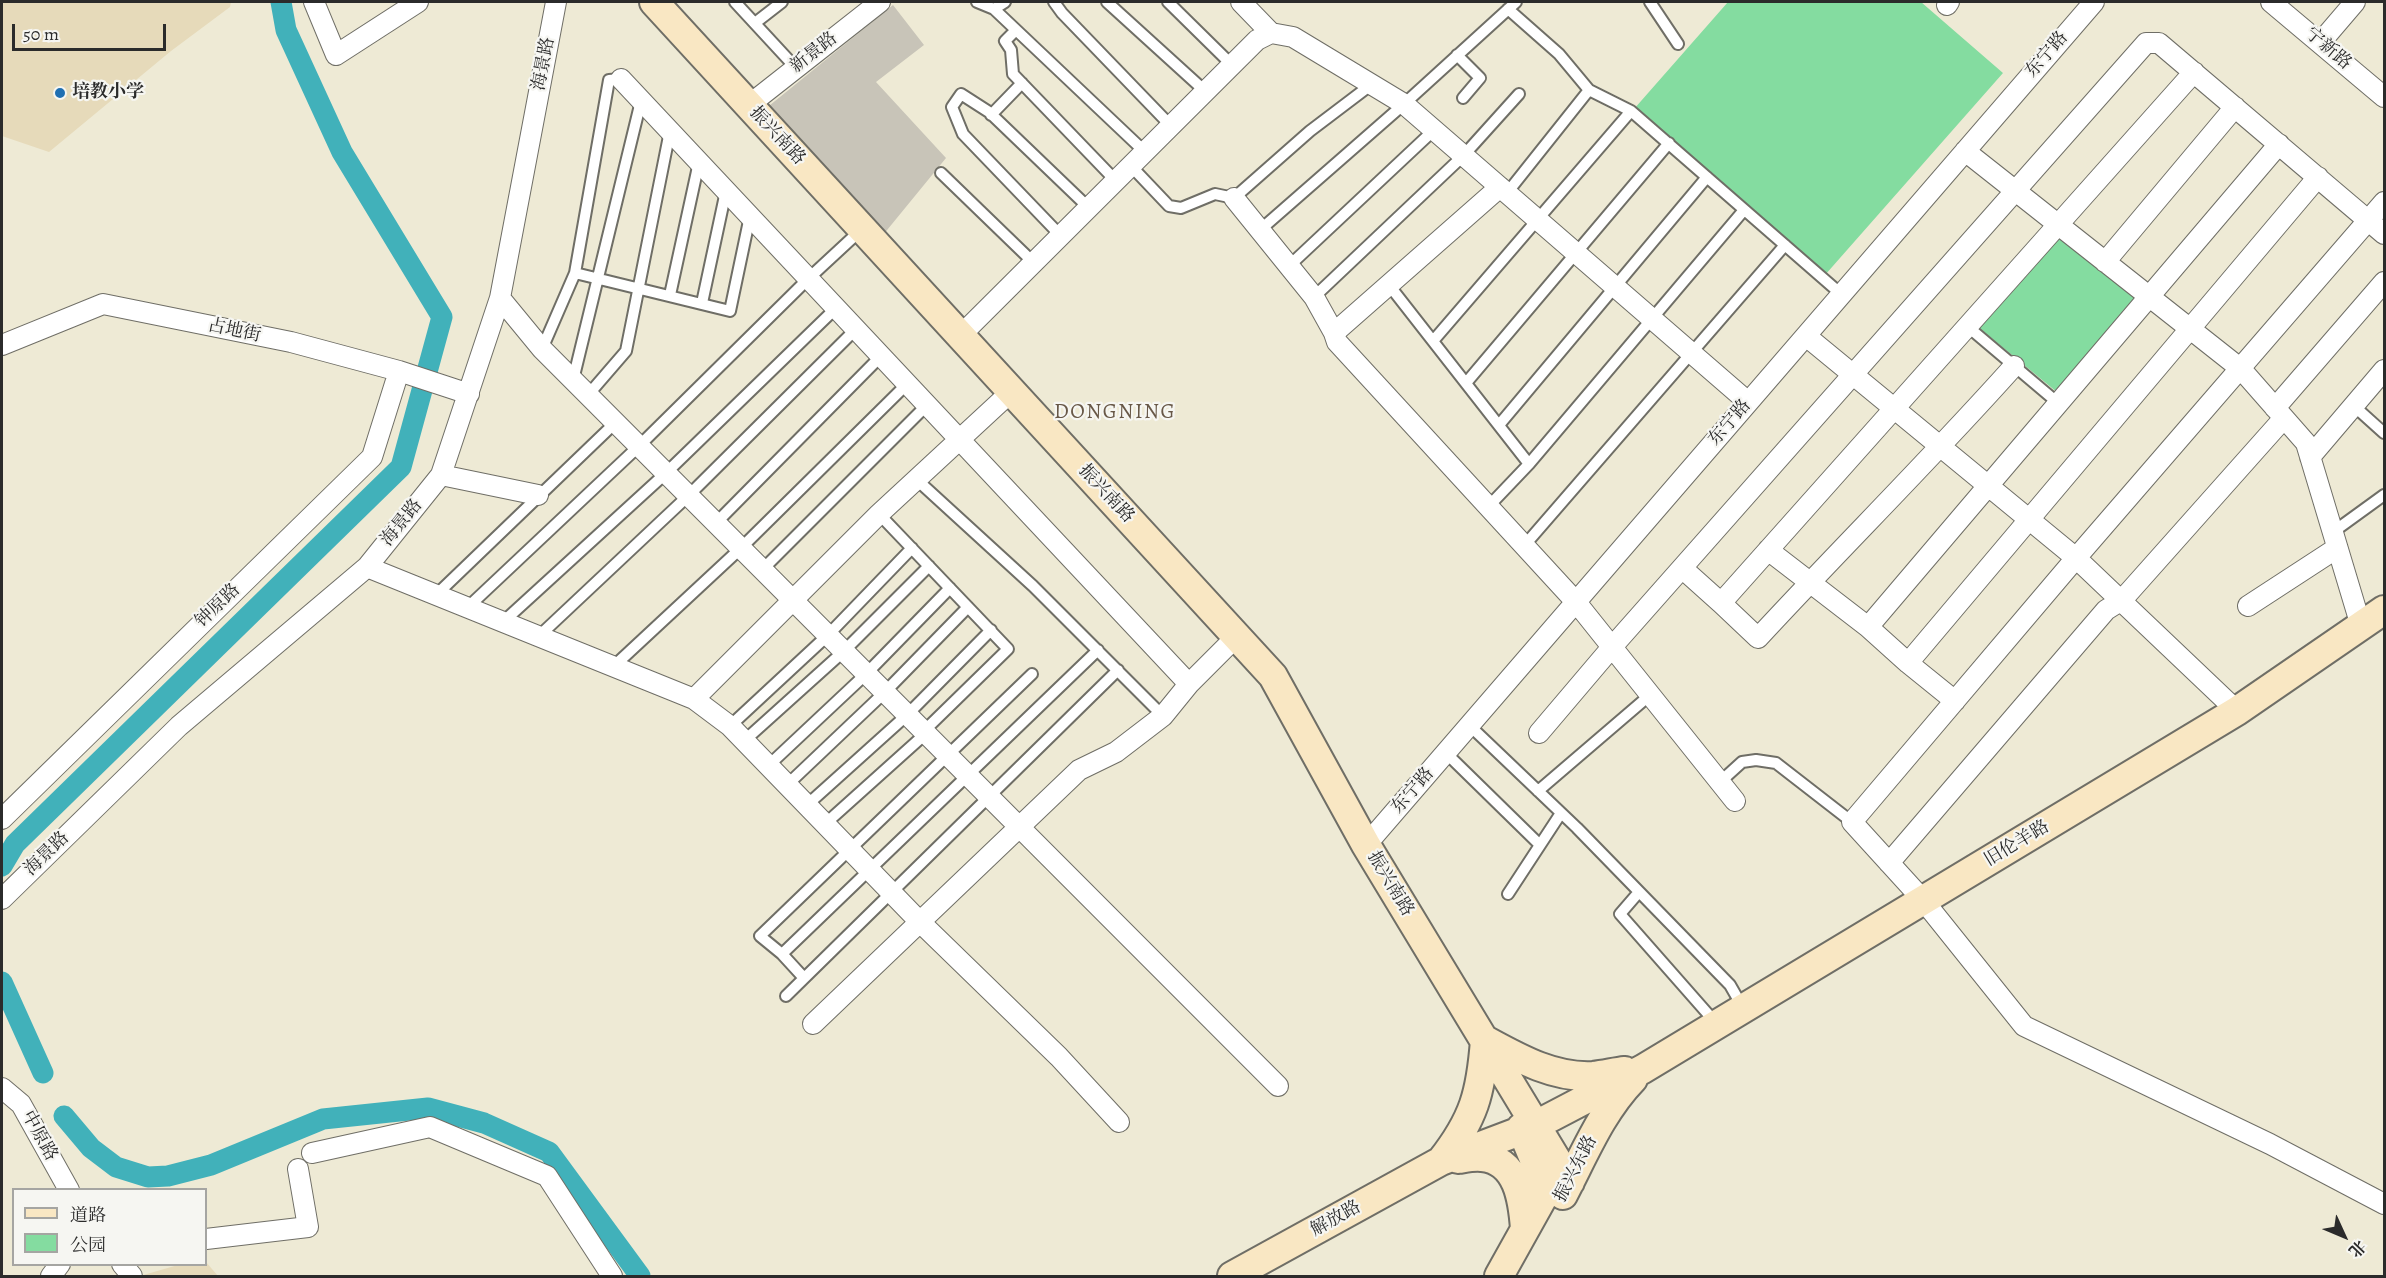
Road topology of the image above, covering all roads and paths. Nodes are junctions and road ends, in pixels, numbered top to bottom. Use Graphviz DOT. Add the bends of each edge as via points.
graph roads {
  1 [pos="314,2"];
  2 [pos="418,2"];
  3 [pos="556,2"];
  4 [pos="654,2"];
  5 [pos="735,2"];
  6 [pos="782,2"];
  7 [pos="880,2"];
  8 [pos="977,2"];
  9 [pos="1005,2"];
  10 [pos="1054,2"];
  11 [pos="1107,2"];
  12 [pos="1168,2"];
  13 [pos="1241,2"];
  14 [pos="1650,2"];
  15 [pos="2094,2"];
  16 [pos="2271,2"];
  17 [pos="2355,2"];
  18 [pos="1512,5"];
  19 [pos="994,9"];
  20 [pos="755,23"];
  21 [pos="1016,30"];
  22 [pos="1270,33"];
  23 [pos="2320,43"];
  24 [pos="1678,44"];
  25 [pos="1457,55"];
  26 [pos="1232,65"];
  27 [pos="796,68"];
  28 [pos="2194,72"];
  29 [pos="621,80"];
  30 [pos="1022,83"];
  31 [pos="1372,84"];
  32 [pos="1589,90"];
  33 [pos="1206,92"];
  34 [pos="1519,94"];
  35 [pos="2385,97"];
  36 [pos="1463,98"];
  37 [pos="641,101"];
  38 [pos="1404,104"];
  39 [pos="749,105"];
  40 [pos="2235,107"];
  41 [pos="1631,111"];
  42 [pos="992,115"];
  43 [pos="1171,126"];
  44 [pos="1434,130"];
  45 [pos="670,131"];
  46 [pos="1669,143"];
  47 [pos="2279,144"];
  48 [pos="1965,151"];
  49 [pos="1464,155"];
  50 [pos="1138,159"];
  51 [pos="699,162"];
  52 [pos="941,173"];
  53 [pos="1707,177"];
  54 [pos="2318,177"];
  55 [pos="1116,181"];
  56 [pos="1504,190"];
  57 [pos="726,191"];
  58 [pos="2015,191"];
  59 [pos="1234,198"];
  60 [pos="2385,202"];
  61 [pos="1089,208"];
  62 [pos="1744,210"];
  63 [pos="750,216"];
  64 [pos="1538,220"];
  65 [pos="2368,220"];
  66 [pos="2057,225"];
  67 [pos="863,229"];
  68 [pos="1260,230"];
  69 [pos="2385,234"];
  70 [pos="1061,236"];
  71 [pos="1785,245"];
  72 [pos="1576,252"];
  73 [pos="2105,262"];
  74 [pos="1034,263"];
  75 [pos="1289,266"];
  76 [pos="575,273"];
  77 [pos="598,278"];
  78 [pos="808,279"];
  79 [pos="2385,282"];
  80 [pos="1389,285"];
  81 [pos="639,287"];
  82 [pos="1616,287"];
  83 [pos="1841,294"];
  84 [pos="670,295"];
  85 [pos="1314,297"];
  86 [pos="2149,297"];
  87 [pos="500,298"];
  88 [pos="702,303"];
  89 [pos="836,308"];
  90 [pos="1652,319"];
  91 [pos="1967,326"];
  92 [pos="856,329"];
  93 [pos="2190,329"];
  94 [pos="1334,333"];
  95 [pos="961,335"];
  96 [pos="1806,336"];
  97 [pos="1433,341"];
  98 [pos="2,345"];
  99 [pos="542,349"];
  100 [pos="1691,352"];
  101 [pos="881,356"];
  102 [pos="2014,366"];
  103 [pos="2241,369"];
  104 [pos="2385,370"];
  105 [pos="408,374"];
  106 [pos="1853,375"];
  107 [pos="573,380"];
  108 [pos="1466,383"];
  109 [pos="907,384"];
  110 [pos="1012,391"];
  111 [pos="469,394"];
  112 [pos="588,395"];
  113 [pos="1748,402"];
  114 [pos="2058,403"];
  115 [pos="927,405"];
  116 [pos="2354,406"];
  117 [pos="1894,408"];
  118 [pos="2280,413"];
  119 [pos="615,423"];
  120 [pos="1499,425"];
  121 [pos="2385,433"];
  122 [pos="959,439"];
  123 [pos="639,446"];
  124 [pos="1941,447"];
  125 [pos="2310,457"];
  126 [pos="1529,464"];
  127 [pos="666,473"];
  128 [pos="441,475"];
  129 [pos="916,479"];
  130 [pos="1988,486"];
  131 [pos="538,495"];
  132 [pos="2385,495"];
  133 [pos="688,496"];
  134 [pos="1488,507"];
  135 [pos="879,514"];
  136 [pos="2029,520"];
  137 [pos="716,523"];
  138 [pos="2335,540"];
  139 [pos="1524,546"];
  140 [pos="741,548"];
  141 [pos="912,548"];
  142 [pos="1768,550"];
  143 [pos="2076,558"];
  144 [pos="929,566"];
  145 [pos="367,567"];
  146 [pos="1682,568"];
  147 [pos="762,570"];
  148 [pos="1810,582"];
  149 [pos="950,588"];
  150 [pos="436,595"];
  151 [pos="792,599"];
  152 [pos="2122,600"];
  153 [pos="1575,602"];
  154 [pos="1721,603"];
  155 [pos="2248,606"];
  156 [pos="968,607"];
  157 [pos="467,608"];
  158 [pos="2385,610"];
  159 [pos="504,622"];
  160 [pos="2361,626"];
  161 [pos="1868,627"];
  162 [pos="991,630"];
  163 [pos="828,635"];
  164 [pos="538,636"];
  165 [pos="1237,636"];
  166 [pos="1612,647"];
  167 [pos="1098,650"];
  168 [pos="844,651"];
  169 [pos="1908,663"];
  170 [pos="613,667"];
  171 [pos="1118,670"];
  172 [pos="866,674"];
  173 [pos="1032,674"];
  174 [pos="1189,684"];
  175 [pos="885,692"];
  176 [pos="1650,695"];
  177 [pos="694,699"];
  178 [pos="1955,701"];
  179 [pos="2237,711"];
  180 [pos="907,715"];
  181 [pos="1163,716"];
  182 [pos="1469,725"];
  183 [pos="730,726"];
  184 [pos="924,731"];
  185 [pos="1539,733"];
  186 [pos="744,741"];
  187 [pos="1446,753"];
  188 [pos="948,755"];
  189 [pos="768,766"];
  190 [pos="969,776"];
  191 [pos="1720,782"];
  192 [pos="787,785"];
  193 [pos="1538,791"];
  194 [pos="990,797"];
  195 [pos="1735,801"];
  196 [pos="807,806"];
  197 [pos="1561,813"];
  198 [pos="2,819"];
  199 [pos="1852,822"];
  200 [pos="825,824"];
  201 [pos="1020,827"];
  202 [pos="1366,845"];
  203 [pos="1540,845"];
  204 [pos="849,849"];
  205 [pos="1889,863"];
  206 [pos="869,871"];
  207 [pos="890,892"];
  208 [pos="1639,892"];
  209 [pos="1508,894"];
  210 [pos="2,899"];
  211 [pos="1923,900"];
  212 [pos="919,921"];
  213 [pos="782,954"];
  214 [pos="804,978"];
  215 [pos="786,996"];
  216 [pos="1743,1008"];
  217 [pos="813,1024"];
  218 [pos="1717,1024"];
  219 [pos="1485,1040"];
  220 [pos="1643,1069"];
  221 [pos="2,1071"];
  222 [pos="1278,1086"];
  223 [pos="2,1088"];
  224 [pos="21,1104"];
  225 [pos="1119,1122"];
  226 [pos="1529,1128"];
  227 [pos="312,1153"];
  228 [pos="1441,1161"];
  229 [pos="298,1169"];
  230 [pos="1559,1186"];
  231 [pos="68,1188"];
  232 [pos="2385,1204"];
  233 [pos="1526,1229"];
  234 [pos="207,1239"];
  235 [pos="612,1276"];
  236 [pos="1232,1276"];
  237 [pos="1499,1276"];
  238 [pos="1520,1276"];
  1 -- 2 [label="street" via="336,55"];
  3 -- 87 [label="street, 海景路"];
  4 -- 39 [label="street, 振兴南路"];
  5 -- 20 [label="lane"];
  6 -- 20 [label="lane"];
  7 -- 27 [label="street, 新景路"];
  8 -- 19 [label="lane"];
  9 -- 19 [label="lane"];
  10 -- 43 [label="lane"];
  11 -- 33 [label="lane"];
  12 -- 26 [label="lane"];
  13 -- 22 [label="street"];
  14 -- 24 [label="lane"];
  15 -- 48 [label="street, 东宁路"];
  16 -- 23 [label="street, 宁新路"];
  17 -- 23 [label="street"];
  18 -- 25 [label="lane"];
  18 -- 32 [label="lane"];
  19 -- 21 [label="lane"];
  20 -- 27 [label="lane"];
  21 -- 30 [label="lane" via="1005,41 1011,50 1013,74"];
  21 -- 50 [label="lane"];
  22 -- 26 [label="street" via="1257,40"];
  22 -- 31 [label="street" via="1293,37"];
  23 -- 35 [label="street, 宁新路"];
  25 -- 36 [label="lane" via="1480,78"];
  25 -- 38 [label="lane"];
  26 -- 33 [label="street"];
  27 -- 39 [label="street, 新景路"];
  28 -- 40 [label="street"];
  28 -- 58 [label="street" via="2159,43 2146,43"];
  28 -- 66 [label="street"];
  29 -- 37 [label="street"];
  29 -- 76 [label="lane" via="609,80"];
  30 -- 42 [label="lane"];
  30 -- 55 [label="lane"];
  31 -- 38 [label="street"];
  31 -- 59 [label="lane" via="1310,131"];
  32 -- 41 [label="lane"];
  32 -- 56 [label="lane"];
  33 -- 43 [label="street"];
  34 -- 49 [label="lane"];
  37 -- 45 [label="street"];
  37 -- 77 [label="lane"];
  38 -- 44 [label="street"];
  38 -- 68 [label="lane"];
  39 -- 67 [label="street, 振兴南路"];
  40 -- 47 [label="street"];
  40 -- 73 [label="street"];
  41 -- 46 [label="lane"];
  41 -- 64 [label="lane"];
  42 -- 61 [label="lane"];
  42 -- 70 [label="lane" via="961,94 952,107 963,134"];
  43 -- 50 [label="street"];
  44 -- 49 [label="street"];
  44 -- 75 [label="lane"];
  45 -- 51 [label="street"];
  45 -- 81 [label="lane"];
  46 -- 53 [label="lane"];
  46 -- 72 [label="lane"];
  47 -- 54 [label="street"];
  47 -- 86 [label="street"];
  48 -- 58 [label="street"];
  48 -- 83 [label="street, 东宁路"];
  49 -- 56 [label="street"];
  49 -- 85 [label="lane"];
  50 -- 55 [label="street"];
  50 -- 59 [label="lane" via="1169,206 1181,207 1215,194"];
  51 -- 57 [label="street"];
  51 -- 84 [label="lane"];
  52 -- 74 [label="lane"];
  53 -- 62 [label="lane"];
  53 -- 82 [label="lane"];
  54 -- 65 [label="street"];
  54 -- 93 [label="street"];
  55 -- 61 [label="street"];
  56 -- 64 [label="street"];
  56 -- 80 [label="street"];
  57 -- 63 [label="street"];
  57 -- 88 [label="lane"];
  58 -- 66 [label="street"];
  58 -- 106 [label="street"];
  59 -- 68 [label="street"];
  60 -- 65 [label="street"];
  61 -- 70 [label="street"];
  62 -- 71 [label="lane"];
  62 -- 90 [label="lane"];
  63 -- 78 [label="street"];
  63 -- 88 [label="lane" via="730,311"];
  64 -- 72 [label="street"];
  64 -- 97 [label="lane"];
  65 -- 69 [label="street"];
  65 -- 103 [label="street"];
  66 -- 73 [label="street"];
  66 -- 91 [label="street"];
  67 -- 78 [label="lane"];
  67 -- 95 [label="street, 振兴南路"];
  68 -- 75 [label="street"];
  70 -- 74 [label="street"];
  71 -- 83 [label="lane"];
  71 -- 100 [label="lane"];
  72 -- 82 [label="street"];
  72 -- 108 [label="lane"];
  73 -- 86 [label="street"];
  74 -- 95 [label="street"];
  75 -- 85 [label="street"];
  76 -- 77 [label="lane"];
  76 -- 99 [label="lane"];
  77 -- 81 [label="lane"];
  77 -- 107 [label="lane"];
  78 -- 89 [label="street"];
  78 -- 123 [label="lane"];
  79 -- 118 [label="street"];
  80 -- 94 [label="street"];
  80 -- 97 [label="lane"];
  81 -- 84 [label="lane"];
  81 -- 112 [label="lane" via="626,351"];
  82 -- 90 [label="street"];
  82 -- 120 [label="lane"];
  83 -- 96 [label="street, 东宁路"];
  84 -- 88 [label="lane"];
  85 -- 94 [label="street"];
  86 -- 93 [label="street"];
  86 -- 114 [label="street"];
  87 -- 99 [label="street"];
  87 -- 111 [label="street, 海景路"];
  89 -- 92 [label="street"];
  89 -- 127 [label="lane"];
  90 -- 100 [label="street"];
  90 -- 126 [label="lane"];
  91 -- 102 [label="lane"];
  91 -- 117 [label="street"];
  92 -- 101 [label="street"];
  92 -- 133 [label="lane"];
  93 -- 103 [label="street"];
  93 -- 136 [label="street"];
  94 -- 134 [label="street" via="1337,342"];
  95 -- 110 [label="street, 振兴南路"];
  96 -- 106 [label="street"];
  96 -- 113 [label="street, 东宁路"];
  97 -- 108 [label="lane"];
  98 -- 105 [label="street, 占地街" via="103,304 291,342"];
  99 -- 107 [label="street"];
  100 -- 113 [label="street"];
  100 -- 139 [label="lane"];
  101 -- 109 [label="street"];
  101 -- 137 [label="lane"];
  102 -- 114 [label="lane"];
  102 -- 124 [label="street"];
  103 -- 118 [label="street"];
  103 -- 143 [label="street"];
  104 -- 116 [label="street"];
  105 -- 111 [label="street, 占地街"];
  105 -- 198 [label="street, 钟原路" via="372,457"];
  106 -- 117 [label="street"];
  106 -- 146 [label="street"];
  107 -- 112 [label="street"];
  108 -- 120 [label="lane"];
  109 -- 115 [label="street"];
  109 -- 140 [label="lane"];
  110 -- 122 [label="street"];
  110 -- 165 [label="street, 振兴南路"];
  111 -- 128 [label="street, 海景路"];
  112 -- 119 [label="street"];
  113 -- 153 [label="street, 东宁路"];
  114 -- 130 [label="street"];
  115 -- 122 [label="street"];
  115 -- 147 [label="lane"];
  116 -- 121 [label="lane"];
  116 -- 125 [label="street"];
  117 -- 124 [label="street"];
  117 -- 142 [label="street"];
  118 -- 125 [label="street" via="2306,443"];
  118 -- 152 [label="street"];
  119 -- 123 [label="street"];
  119 -- 131 [label="lane"];
  120 -- 126 [label="lane"];
  122 -- 129 [label="street"];
  122 -- 174 [label="street"];
  123 -- 127 [label="street"];
  123 -- 157 [label="lane"];
  124 -- 130 [label="street"];
  124 -- 148 [label="street"];
  125 -- 138 [label="street"];
  126 -- 134 [label="lane"];
  127 -- 133 [label="street"];
  127 -- 159 [label="lane"];
  128 -- 131 [label="street"];
  128 -- 145 [label="street, 海景路"];
  129 -- 135 [label="street"];
  129 -- 167 [label="lane"];
  130 -- 136 [label="street"];
  130 -- 161 [label="street"];
  131 -- 150 [label="lane"];
  132 -- 138 [label="lane"];
  133 -- 137 [label="street"];
  133 -- 164 [label="lane"];
  134 -- 139 [label="street"];
  135 -- 141 [label="lane"];
  135 -- 151 [label="street"];
  136 -- 143 [label="street"];
  136 -- 169 [label="street"];
  137 -- 140 [label="street"];
  138 -- 155 [label="street"];
  138 -- 160 [label="street"];
  139 -- 153 [label="street"];
  140 -- 147 [label="street"];
  140 -- 170 [label="lane"];
  141 -- 144 [label="lane"];
  141 -- 163 [label="lane"];
  142 -- 148 [label="street"];
  142 -- 154 [label="street"];
  143 -- 152 [label="street"];
  143 -- 178 [label="street"];
  144 -- 149 [label="lane"];
  144 -- 168 [label="lane"];
  145 -- 150 [label="street"];
  145 -- 210 [label="street, 海景路" via="179,726"];
  146 -- 154 [label="street"];
  146 -- 166 [label="street"];
  147 -- 151 [label="street"];
  148 -- 154 [label="street" via="1758,638"];
  148 -- 161 [label="street"];
  149 -- 156 [label="lane"];
  149 -- 172 [label="lane"];
  150 -- 157 [label="street"];
  151 -- 163 [label="street"];
  151 -- 177 [label="street"];
  152 -- 179 [label="street"];
  152 -- 205 [label="street" via="2106,610"];
  153 -- 166 [label="street"];
  153 -- 182 [label="street, 东宁路"];
  156 -- 162 [label="lane"];
  156 -- 175 [label="lane"];
  157 -- 159 [label="street"];
  158 -- 160 [label="street, 旧伦羊路"];
  159 -- 164 [label="street"];
  160 -- 179 [label="street, 旧伦羊路"];
  161 -- 169 [label="street"];
  162 -- 180 [label="lane"];
  162 -- 184 [label="lane" via="1008,649"];
  163 -- 168 [label="street"];
  163 -- 183 [label="lane"];
  164 -- 170 [label="street"];
  165 -- 174 [label="street"];
  165 -- 202 [label="street, 振兴南路" via="1273,676"];
  166 -- 176 [label="street"];
  166 -- 185 [label="street"];
  167 -- 171 [label="lane"];
  167 -- 190 [label="lane"];
  168 -- 172 [label="street"];
  168 -- 186 [label="lane"];
  169 -- 178 [label="street"];
  170 -- 177 [label="street"];
  171 -- 181 [label="lane"];
  171 -- 194 [label="lane"];
  172 -- 175 [label="street"];
  172 -- 189 [label="lane"];
  173 -- 188 [label="lane"];
  174 -- 181 [label="street"];
  175 -- 180 [label="street"];
  175 -- 192 [label="lane"];
  176 -- 191 [label="street"];
  176 -- 193 [label="lane"];
  177 -- 183 [label="street"];
  178 -- 199 [label="street"];
  179 -- 211 [label="street, 旧伦羊路"];
  180 -- 184 [label="street"];
  180 -- 196 [label="lane"];
  181 -- 201 [label="street" via="1116,752 1079,770"];
  182 -- 187 [label="street, 东宁路"];
  182 -- 193 [label="lane"];
  183 -- 186 [label="street"];
  184 -- 188 [label="street"];
  184 -- 200 [label="lane"];
  186 -- 189 [label="street"];
  187 -- 202 [label="street, 东宁路"];
  187 -- 203 [label="lane"];
  188 -- 190 [label="street"];
  188 -- 204 [label="lane"];
  189 -- 192 [label="street"];
  190 -- 194 [label="street"];
  190 -- 206 [label="lane"];
  191 -- 195 [label="street"];
  191 -- 199 [label="lane" via="1742,762 1776,763"];
  192 -- 196 [label="street"];
  193 -- 197 [label="lane"];
  194 -- 201 [label="street"];
  194 -- 207 [label="lane"];
  196 -- 200 [label="street"];
  197 -- 203 [label="lane"];
  197 -- 208 [label="lane"];
  199 -- 205 [label="street"];
  200 -- 204 [label="street"];
  201 -- 212 [label="street"];
  201 -- 222 [label="street"];
  202 -- 219 [label="street, 振兴南路"];
  203 -- 209 [label="lane"];
  204 -- 206 [label="street"];
  204 -- 213 [label="lane" via="760,936"];
  205 -- 211 [label="street"];
  206 -- 207 [label="street"];
  206 -- 213 [label="lane"];
  207 -- 212 [label="street"];
  207 -- 214 [label="lane"];
  208 -- 216 [label="lane" via="1730,985"];
  208 -- 218 [label="lane" via="1620,914"];
  211 -- 216 [label="street, 旧伦羊路"];
  211 -- 232 [label="street" via="2024,1026"];
  212 -- 217 [label="street"];
  212 -- 225 [label="street" via="1059,1057"];
  213 -- 214 [label="lane"];
  214 -- 215 [label="lane"];
  216 -- 218 [label="street, 旧伦羊路"];
  218 -- 220 [label="street, 旧伦羊路"];
  219 -- 220 [label="street" via="1517,1058 1567,1074 1593,1076"];
  219 -- 226 [label="street, 振兴南路"];
  219 -- 228 [label="street" via="1475,1105 1460,1136"];
  220 -- 226 [label="street, 解放路"];
  220 -- 230 [label="street, 振兴东路" via="1620,1093"];
  221 -- 224 [label="street"];
  223 -- 224 [label="street, 中原路"];
  224 -- 231 [label="street, 中原路"];
  226 -- 228 [label="street, 解放路"];
  226 -- 230 [label="street, 振兴南路"];
  227 -- 235 [label="street" via="430,1127 547,1176"];
  228 -- 233 [label="street" via="1482,1157 1506,1168 1518,1184"];
  228 -- 236 [label="street, 解放路"];
  229 -- 234 [label="street" via="308,1227"];
  230 -- 233 [label="street, 振兴东路"];
  230 -- 238 [label="street, 振兴东路"];
  233 -- 237 [label="street, 振兴东路"];
}
